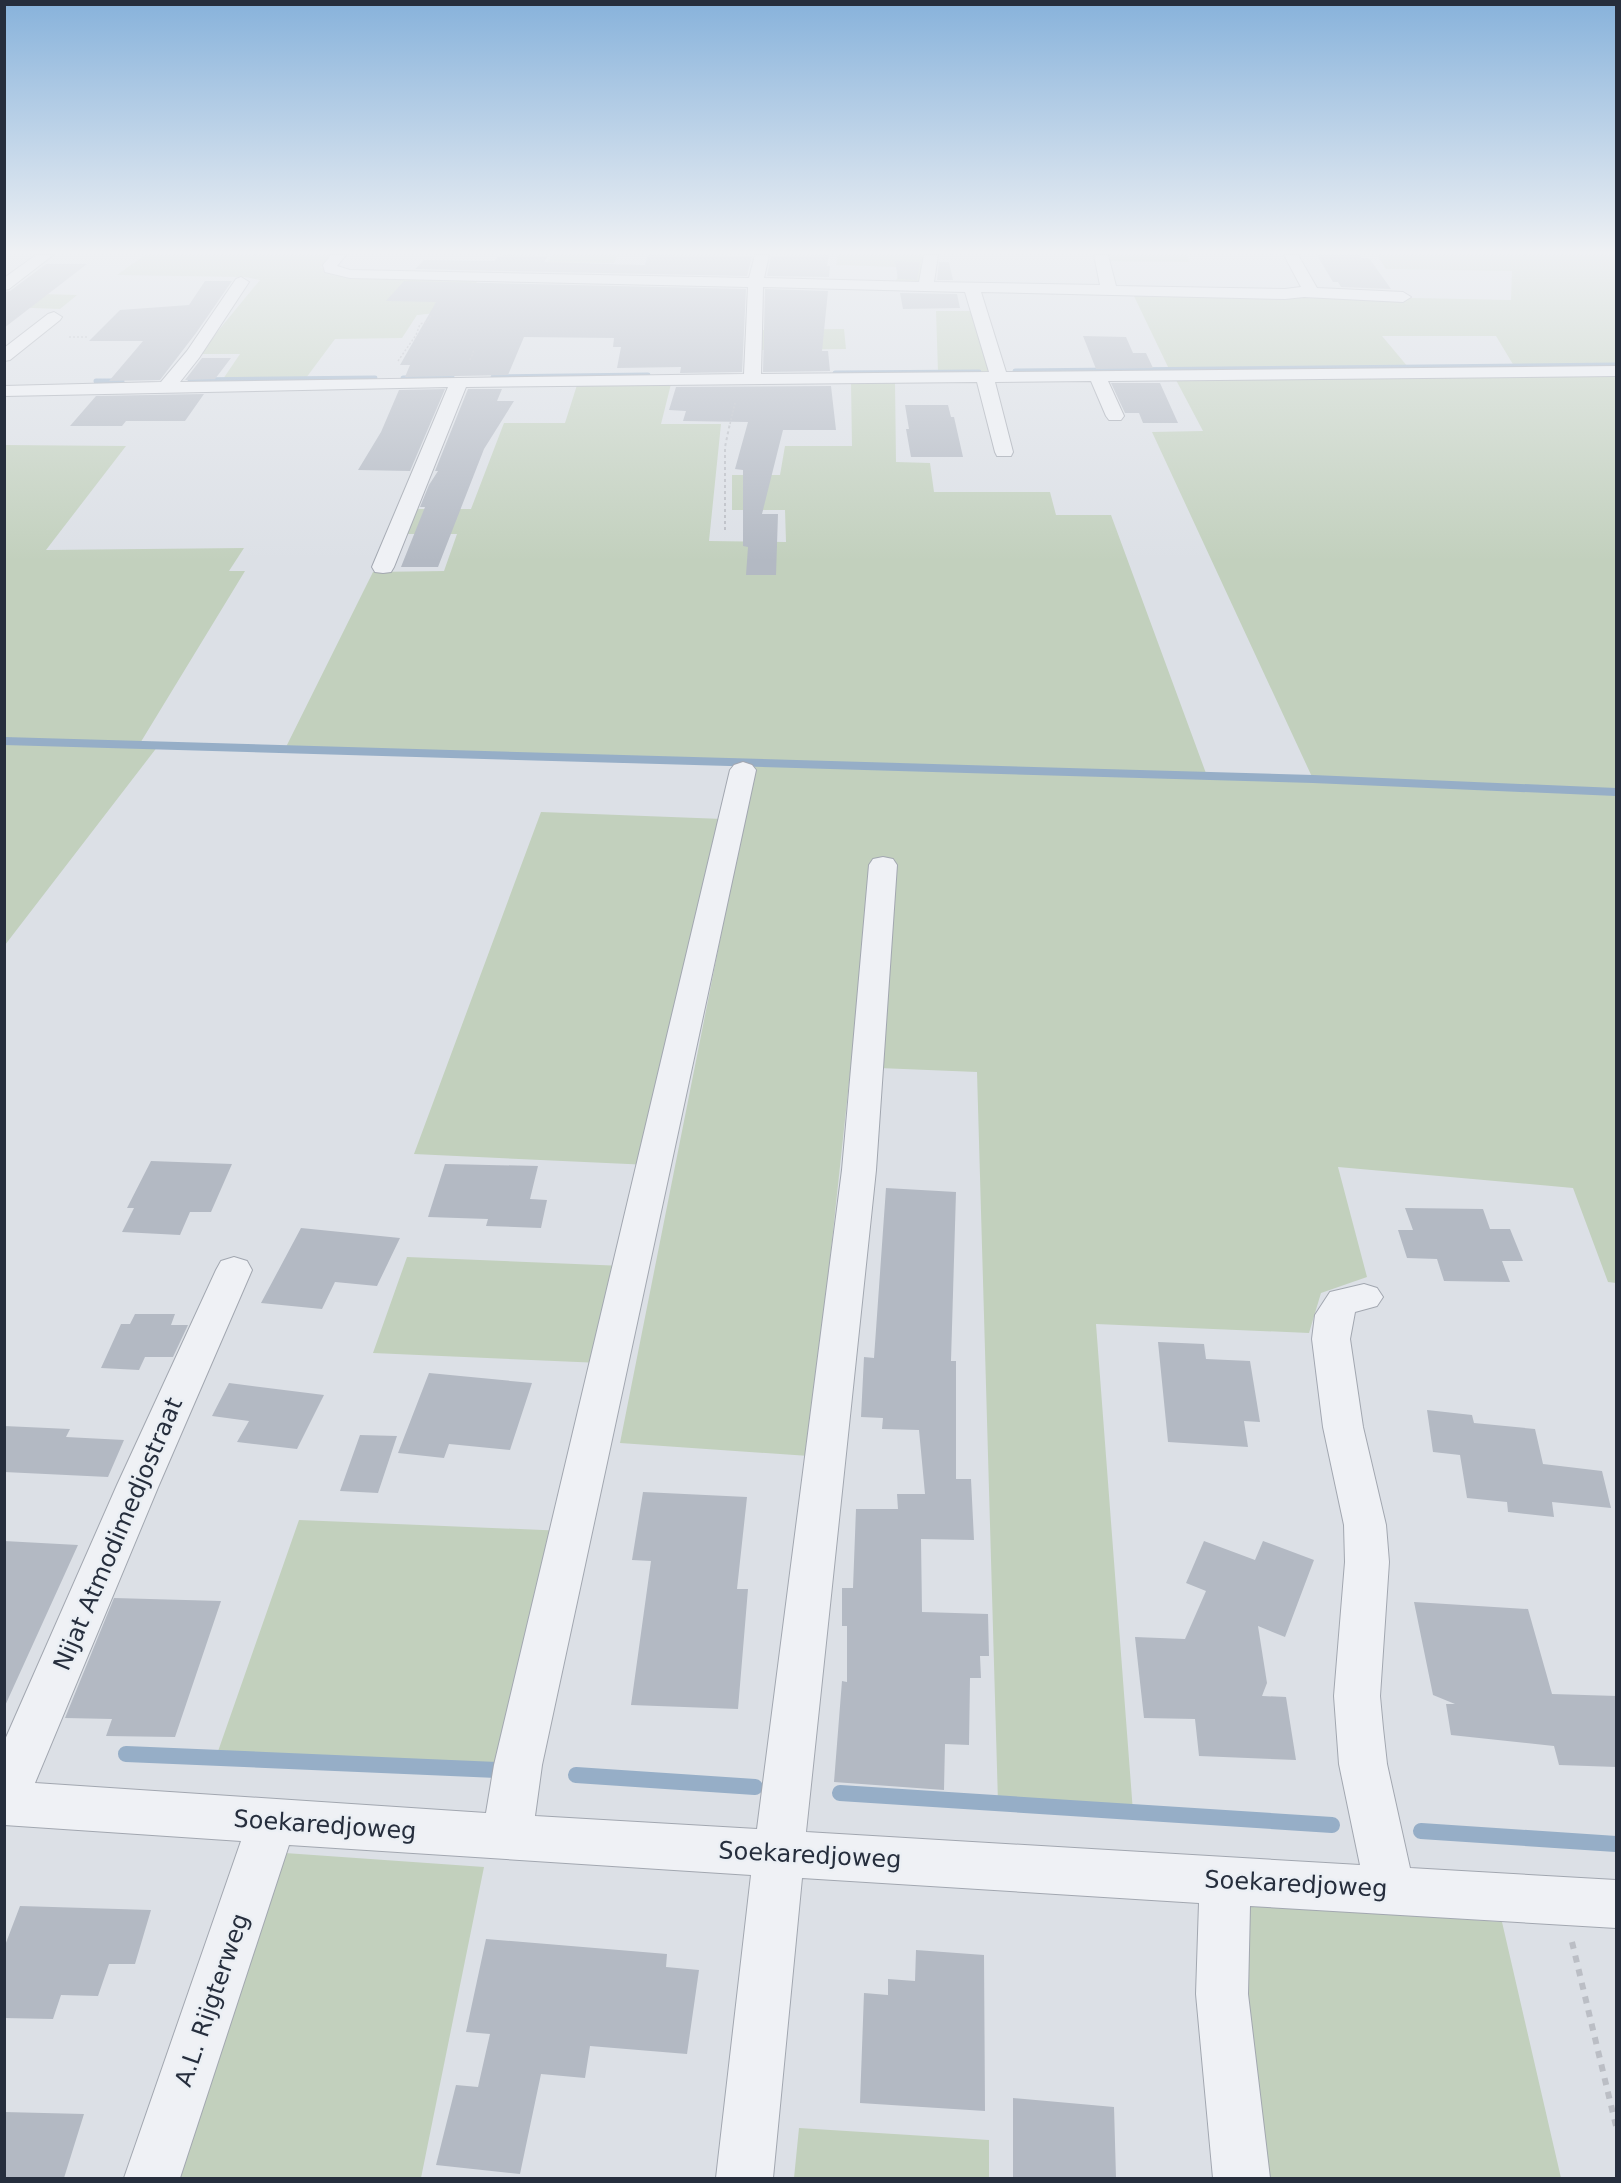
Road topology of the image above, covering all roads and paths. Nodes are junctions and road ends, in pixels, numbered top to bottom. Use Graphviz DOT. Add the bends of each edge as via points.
graph roads {
  1 [pos="191,357"];
  2 [pos="402,357"];
  3 [pos="748,357"];
  4 [pos="987,357"];
  5 [pos="1617,371"];
  6 [pos="992,377"];
  7 [pos="1098,377"];
  8 [pos="745,380"];
  9 [pos="459,382"];
  10 [pos="386,383"];
  11 [pos="167,386"];
  12 [pos="4,391"];
  13 [pos="1115,416"];
  14 [pos="1004,452"];
  15 [pos="725,530"];
  16 [pos="383,567"];
  17 [pos="744,770"];
  18 [pos="883,865"];
  19 [pos="234,1270"];
  20 [pos="1364,1297"];
  21 [pos="4,1801"];
  22 [pos="272,1822"];
  23 [pos="507,1837"];
  24 [pos="779,1853"];
  25 [pos="1225,1880"];
  26 [pos="1390,1889"];
  27 [pos="1562,1900"];
  28 [pos="1617,1904"];
  29 [pos="1617,2126"];
  30 [pos="152,2178"];
  31 [pos="744,2178"];
  32 [pos="1241,2178"];
  1 -- 11 [label="street"];
  2 -- 10 [label="path"];
  3 -- 8 [label="street"];
  4 -- 6 [label="street"];
  5 -- 7 [label="street"];
  6 -- 7 [label="street"];
  6 -- 8 [label="street"];
  6 -- 14 [label="street"];
  7 -- 13 [label="street"];
  8 -- 9 [label="street"];
  8 -- 15 [label="path" via="725,447"];
  9 -- 10 [label="street"];
  9 -- 16 [label="street"];
  10 -- 11 [label="street"];
  11 -- 12 [label="street"];
  17 -- 23 [label="street" via="523,1742"];
  18 -- 24 [label="street" via="859,1170"];
  19 -- 21 [label="street, Nijat Atmodimedjostraat"];
  20 -- 26 [label="street" via="1343,1301 1334,1315 1331,1339 1343,1427 1365,1525 1367,1562 1357,1696 1359,1728"];
  21 -- 22 [label="street, Soekaredjoweg"];
  22 -- 23 [label="street, Soekaredjoweg"];
  22 -- 30 [label="street, A.L. Rijgterweg"];
  23 -- 24 [label="street, Soekaredjoweg"];
  24 -- 25 [label="street, Soekaredjoweg"];
  24 -- 31 [label="street"];
  25 -- 26 [label="street, Soekaredjoweg"];
  25 -- 32 [label="street" via="1222,1994"];
  26 -- 27 [label="street, Soekaredjoweg"];
  27 -- 28 [label="street, Soekaredjoweg"];
  27 -- 29 [label="path"];
}
